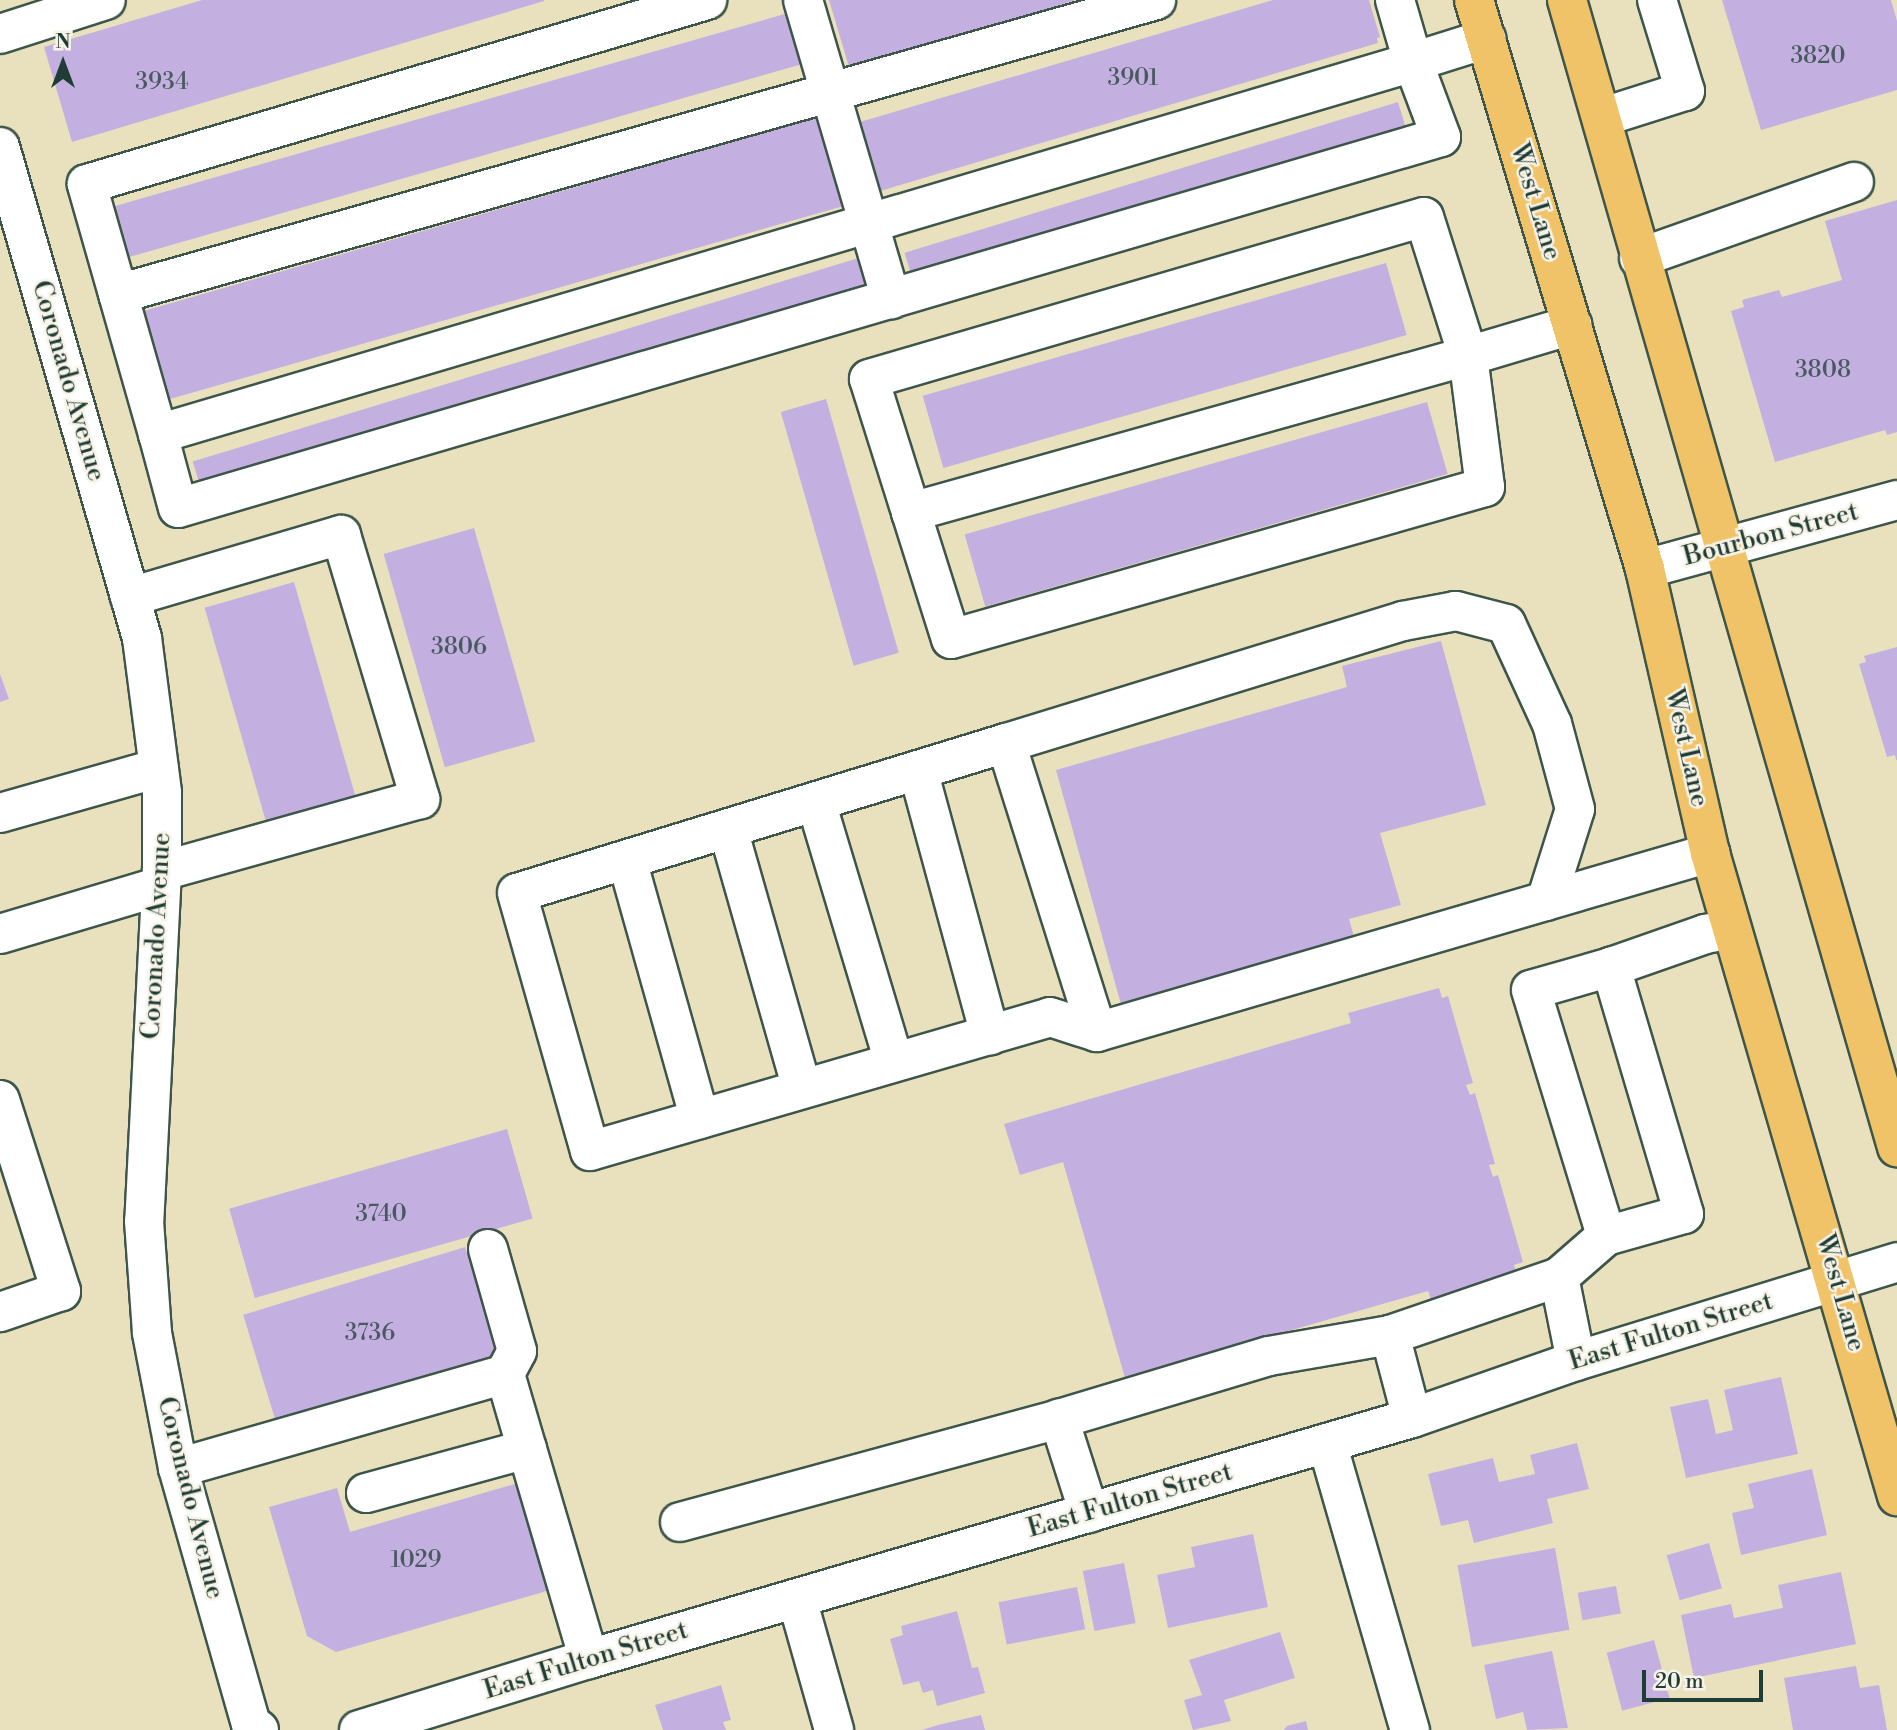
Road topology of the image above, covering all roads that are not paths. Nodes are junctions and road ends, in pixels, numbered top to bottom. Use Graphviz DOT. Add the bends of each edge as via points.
graph roads {
  1 [pos="106,0"];
  2 [pos="707,0"];
  3 [pos="803,0"];
  4 [pos="1156,0"];
  5 [pos="1395,0"];
  6 [pos="1474,0"];
  7 [pos="1567,0"];
  8 [pos="1657,0"];
  9 [pos="0,34"];
  10 [pos="1486,38"];
  11 [pos="1413,62"];
  12 [pos="831,92"];
  13 [pos="1602,117"];
  14 [pos="0,147"];
  15 [pos="1854,182"];
  16 [pos="869,223"];
  17 [pos="1639,258"];
  18 [pos="118,294"];
  19 [pos="891,299"];
  20 [pos="1572,325"];
  21 [pos="1468,356"];
  22 [pos="158,434"];
  23 [pos="1897,500"];
  24 [pos="911,512"];
  25 [pos="1723,549"];
  26 [pos="1645,569"];
  27 [pos="130,597"];
  28 [pos="1006,743"];
  29 [pos="159,768"];
  30 [pos="918,770"];
  31 [pos="816,802"];
  32 [pos="0,813"];
  33 [pos="728,829"];
  34 [pos="1710,853"];
  35 [pos="626,860"];
  36 [pos="162,879"];
  37 [pos="1546,901"];
  38 [pos="1732,929"];
  39 [pos="0,934"];
  40 [pos="1611,967"];
  41 [pos="1097,1032"];
  42 [pos="990,1035"];
  43 [pos="894,1062"];
  44 [pos="802,1090"];
  45 [pos="0,1100"];
  46 [pos="700,1119"];
  47 [pos="1897,1147"];
  48 [pos="12,1178"];
  49 [pos="1606,1236"];
  50 [pos="488,1249"];
  51 [pos="1897,1262"];
  52 [pos="1559,1277"];
  53 [pos="1836,1281"];
  54 [pos="0,1312"];
  55 [pos="1391,1335"];
  56 [pos="1576,1361"];
  57 [pos="505,1374"];
  58 [pos="1412,1418"];
  59 [pos="1059,1419"];
  60 [pos="1327,1443"];
  61 [pos="527,1449"];
  62 [pos="178,1468"];
  63 [pos="366,1493"];
  64 [pos="1897,1496"];
  65 [pos="1089,1513"];
  66 [pos="680,1522"];
  67 [pos="797,1599"];
  68 [pos="589,1659"];
  69 [pos="259,1730"];
  70 [pos="359,1730"];
  71 [pos="834,1730"];
  72 [pos="1410,1730"];
  1 -- 9 [label="street"];
  2 -- 18 [label="street" via="86,184"];
  3 -- 12 [label="street"];
  4 -- 12 [label="street"];
  5 -- 11 [label="street"];
  6 -- 10 [label="main road, West Lane"];
  7 -- 13 [label="main road"];
  8 -- 13 [label="street" via="1685,90"];
  10 -- 11 [label="street"];
  10 -- 20 [label="main road, West Lane"];
  11 -- 16 [label="street"];
  11 -- 19 [label="street" via="1441,137"];
  12 -- 16 [label="street"];
  12 -- 18 [label="street"];
  13 -- 17 [label="main road"];
  14 -- 27 [label="street, Coronado Avenue"];
  15 -- 17 [label="street"];
  16 -- 19 [label="street"];
  16 -- 22 [label="street"];
  17 -- 25 [label="main road"];
  18 -- 22 [label="street"];
  19 -- 22 [label="street" via="178,508"];
  20 -- 21 [label="street"];
  20 -- 26 [label="main road, West Lane"];
  21 -- 24 [label="street"];
  21 -- 24 [label="street" via="1485,487 978,632 951,639"];
  21 -- 24 [label="street" via="1424,217 869,379"];
  23 -- 25 [label="street, Bourbon Street"];
  25 -- 26 [label="street, Bourbon Street"];
  25 -- 47 [label="main road"];
  26 -- 34 [label="main road, West Lane"];
  27 -- 29 [label="street, Coronado Avenue" via="142,638"];
  27 -- 36 [label="street" via="341,535 420,799"];
  28 -- 30 [label="street"];
  28 -- 37 [label="street" via="1403,621 1456,611 1506,624 1552,724 1575,809"];
  28 -- 41 [label="street"];
  29 -- 32 [label="street"];
  29 -- 36 [label="street, Coronado Avenue"];
  30 -- 31 [label="street"];
  30 -- 42 [label="street"];
  31 -- 33 [label="street"];
  31 -- 43 [label="street"];
  33 -- 35 [label="street"];
  33 -- 44 [label="street"];
  34 -- 37 [label="street"];
  34 -- 38 [label="main road, West Lane"];
  35 -- 46 [label="street"];
  35 -- 46 [label="street" via="517,893 590,1151"];
  36 -- 39 [label="street"];
  36 -- 62 [label="street, Coronado Avenue" via="144,1221 152,1333"];
  37 -- 41 [label="street"];
  38 -- 40 [label="street" via="1704,934"];
  38 -- 53 [label="main road, West Lane"];
  40 -- 49 [label="street" via="1684,1214"];
  40 -- 49 [label="street" via="1531,990"];
  41 -- 42 [label="street" via="1050,1017"];
  42 -- 43 [label="street"];
  43 -- 44 [label="street"];
  44 -- 46 [label="street"];
  45 -- 48 [label="street"];
  48 -- 54 [label="street" via="61,1291"];
  49 -- 52 [label="street"];
  50 -- 57 [label="street" via="517,1351"];
  51 -- 53 [label="street, East Fulton Street"];
  52 -- 55 [label="street"];
  52 -- 56 [label="street"];
  53 -- 56 [label="street, East Fulton Street"];
  53 -- 64 [label="main road, West Lane"];
  55 -- 58 [label="street"];
  55 -- 59 [label="street" via="1269,1356"];
  56 -- 58 [label="street, East Fulton Street"];
  57 -- 61 [label="street"];
  57 -- 62 [label="street"];
  58 -- 60 [label="street, East Fulton Street"];
  59 -- 65 [label="street"];
  59 -- 66 [label="street"];
  60 -- 65 [label="street, East Fulton Street"];
  60 -- 72 [label="street"];
  61 -- 63 [label="street"];
  61 -- 68 [label="street"];
  62 -- 69 [label="street, Coronado Avenue" via="251,1724"];
  65 -- 67 [label="street, East Fulton Street"];
  67 -- 68 [label="street, East Fulton Street"];
  67 -- 71 [label="street"];
  68 -- 70 [label="street, East Fulton Street"];
}
